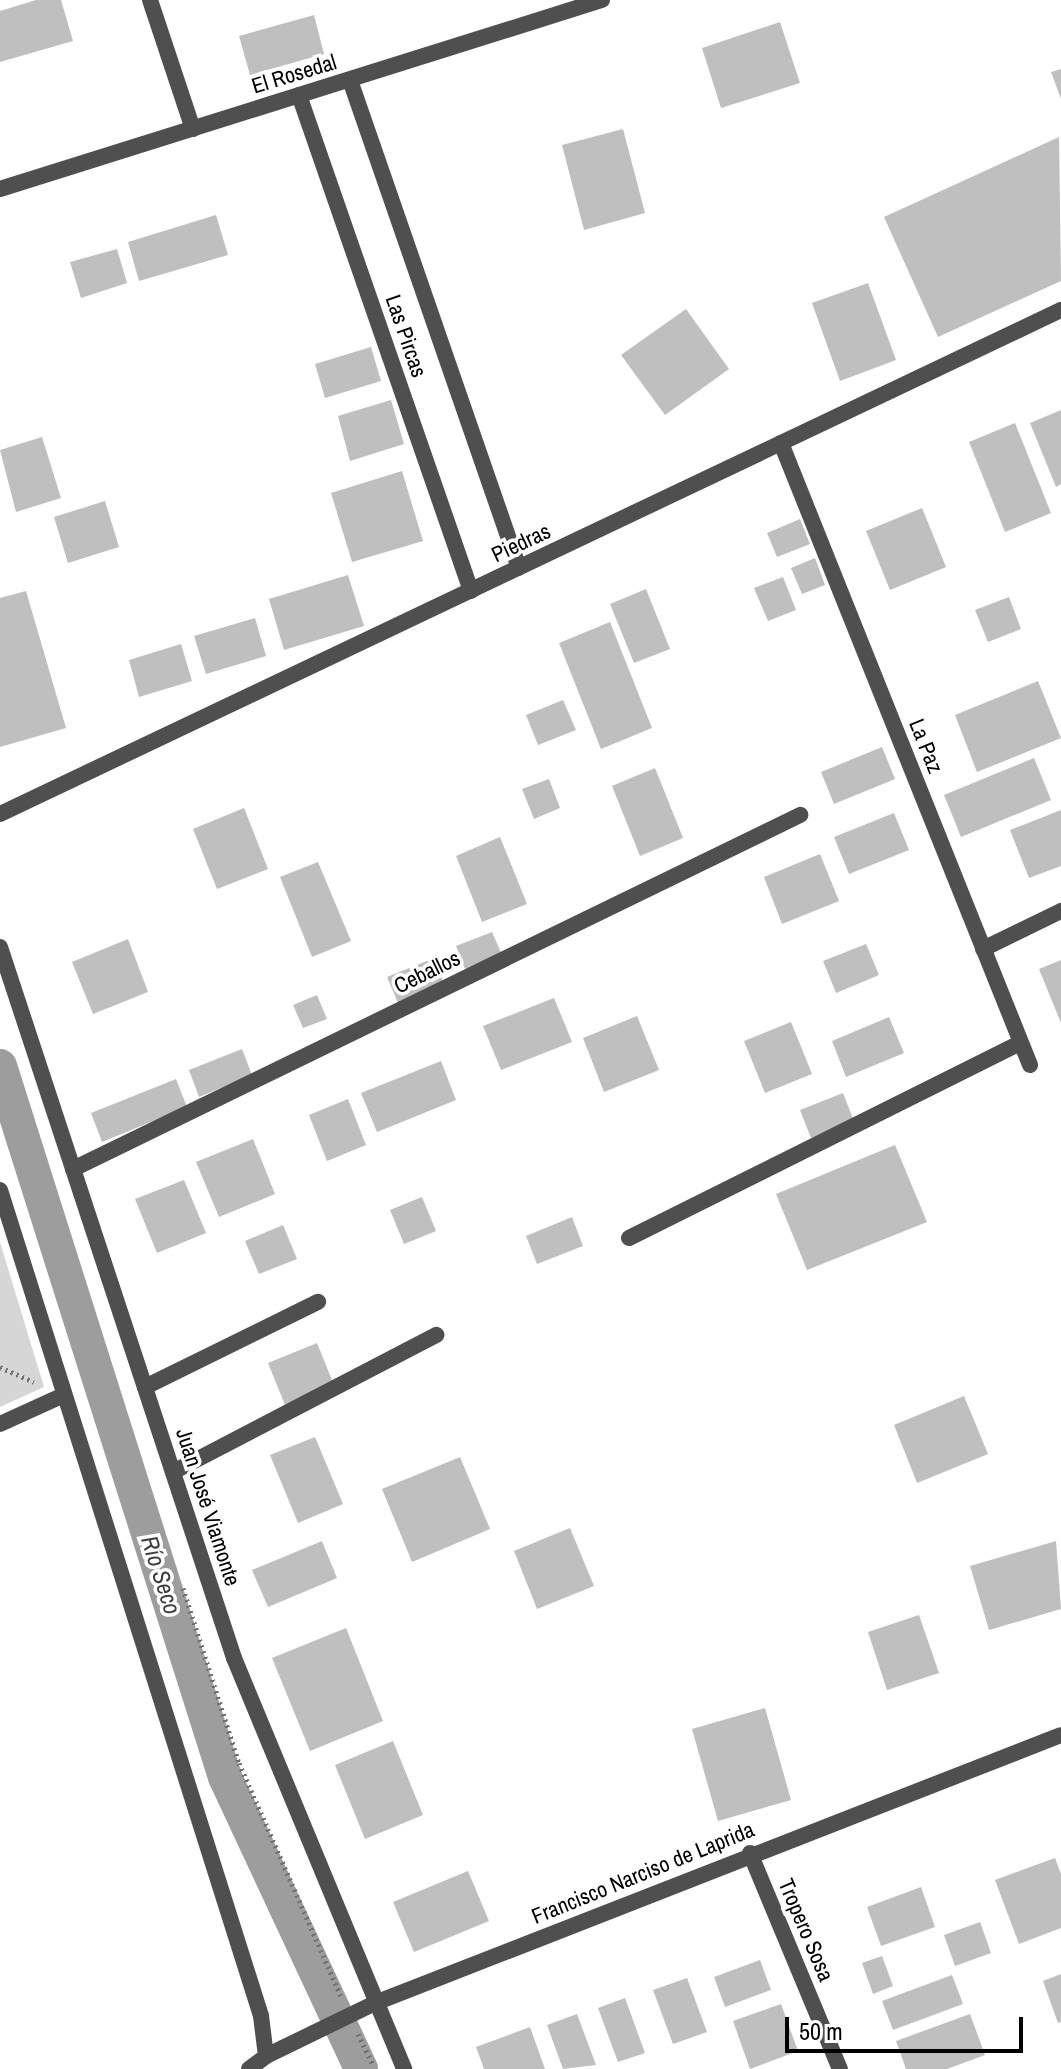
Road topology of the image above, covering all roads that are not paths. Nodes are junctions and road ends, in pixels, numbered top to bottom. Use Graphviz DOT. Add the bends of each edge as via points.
graph roads {
  1 [pos="150,0"];
  2 [pos="602,0"];
  3 [pos="350,80"];
  4 [pos="299,95"];
  5 [pos="193,129"];
  6 [pos="0,189"];
  7 [pos="1061,310"];
  8 [pos="781,443"];
  9 [pos="519,568"];
  10 [pos="471,591"];
  11 [pos="0,814"];
  12 [pos="800,815"];
  13 [pos="1061,911"];
  14 [pos="0,947"];
  15 [pos="983,949"];
  16 [pos="1020,1043"];
  17 [pos="1030,1065"];
  18 [pos="73,1169"];
  19 [pos="0,1190"];
  20 [pos="629,1238"];
  21 [pos="318,1302"];
  22 [pos="436,1335"];
  23 [pos="145,1387"];
  24 [pos="64,1395"];
  25 [pos="0,1424"];
  26 [pos="173,1472"];
  27 [pos="1061,1735"];
  28 [pos="750,1853"];
  29 [pos="375,2003"];
  30 [pos="266,2056"];
  31 [pos="249,2069"];
  32 [pos="404,2069"];
  33 [pos="840,2069"];
  1 -- 5 [label="street"];
  2 -- 3 [label="street, El Rosedal"];
  3 -- 4 [label="street, El Rosedal"];
  3 -- 9 [label="street, Las Pircas"];
  4 -- 5 [label="street, El Rosedal"];
  4 -- 10 [label="street, Las Pircas"];
  5 -- 6 [label="street, El Rosedal"];
  7 -- 8 [label="street, Piedras"];
  8 -- 9 [label="street, Piedras"];
  8 -- 15 [label="street, La Paz"];
  9 -- 10 [label="street, Piedras"];
  10 -- 11 [label="street, Piedras"];
  12 -- 18 [label="street, Ceballos"];
  13 -- 15 [label="street"];
  14 -- 18 [label="street, Juan José Viamonte"];
  15 -- 16 [label="street, La Paz"];
  16 -- 17 [label="street, La Paz"];
  16 -- 20 [label="street"];
  18 -- 23 [label="street, Juan José Viamonte"];
  19 -- 24 [label="street"];
  21 -- 23 [label="street"];
  22 -- 26 [label="street"];
  23 -- 26 [label="street, Juan José Viamonte"];
  24 -- 25 [label="street"];
  24 -- 30 [label="street" via="261,2016"];
  26 -- 29 [label="street, Juan José Viamonte" via="234,1658"];
  27 -- 28 [label="street, Francisco Narciso de Laprida"];
  28 -- 29 [label="street, Francisco Narciso de Laprida"];
  28 -- 33 [label="street, Tropero Sosa"];
  29 -- 30 [label="street, Francisco Narciso de Laprida, bridge"];
  29 -- 32 [label="street, Juan José Viamonte"];
  30 -- 31 [label="street, Francisco Narciso de Laprida"];
}
